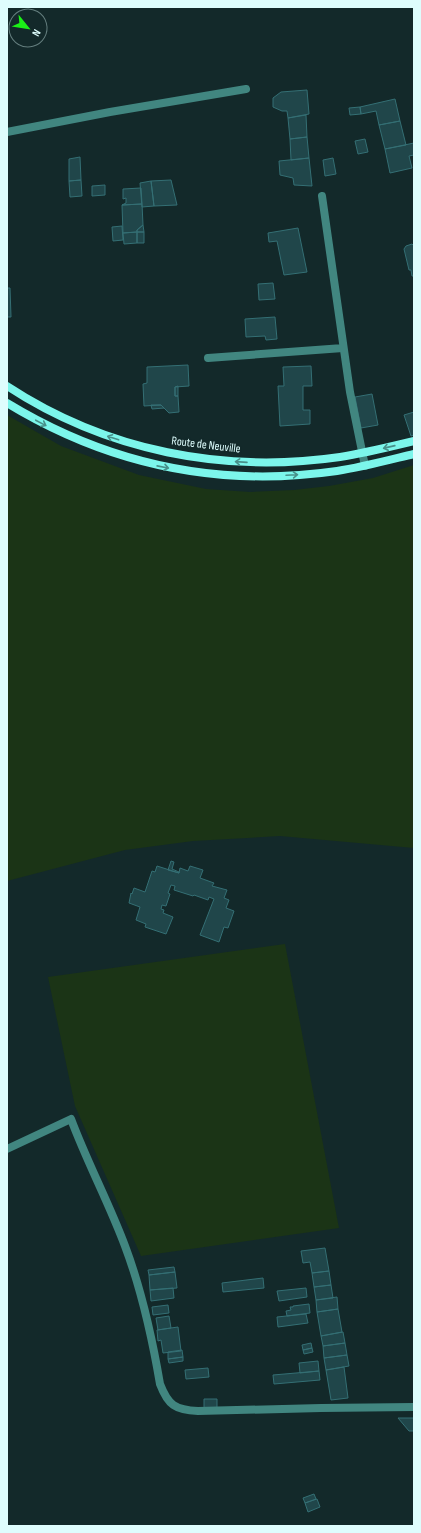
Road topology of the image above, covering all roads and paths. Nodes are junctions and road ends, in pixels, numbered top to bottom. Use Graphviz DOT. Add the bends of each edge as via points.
graph roads {
  1 [pos="246,89"];
  2 [pos="7,132"];
  3 [pos="322,196"];
  4 [pos="343,348"];
  5 [pos="208,358"];
  6 [pos="7,386"];
  7 [pos="7,403"];
  8 [pos="414,441"];
  9 [pos="363,453"];
  10 [pos="414,454"];
  11 [pos="365,466"];
  12 [pos="7,1149"];
  13 [pos="414,1407"];
  1 -- 2 [label="street"];
  3 -- 4 [label="street"];
  4 -- 5 [label="street"];
  4 -- 9 [label="street"];
  9 -- 6 [label="main road, Route de Neuville, one-way" via="310,460 250,462 175,454 95,432 46,409"];
  7 -- 11 [label="main road, one-way" via="89,445 143,462 187,471 280,476"];
  8 -- 9 [label="main road, Route de Neuville, one-way"];
  9 -- 11 [label="street"];
  10 -- 11 [label="main road"];
  12 -- 13 [label="street" via="71,1119 133,1269 148,1322 160,1384 170,1403 177,1408 198,1412"];
}
